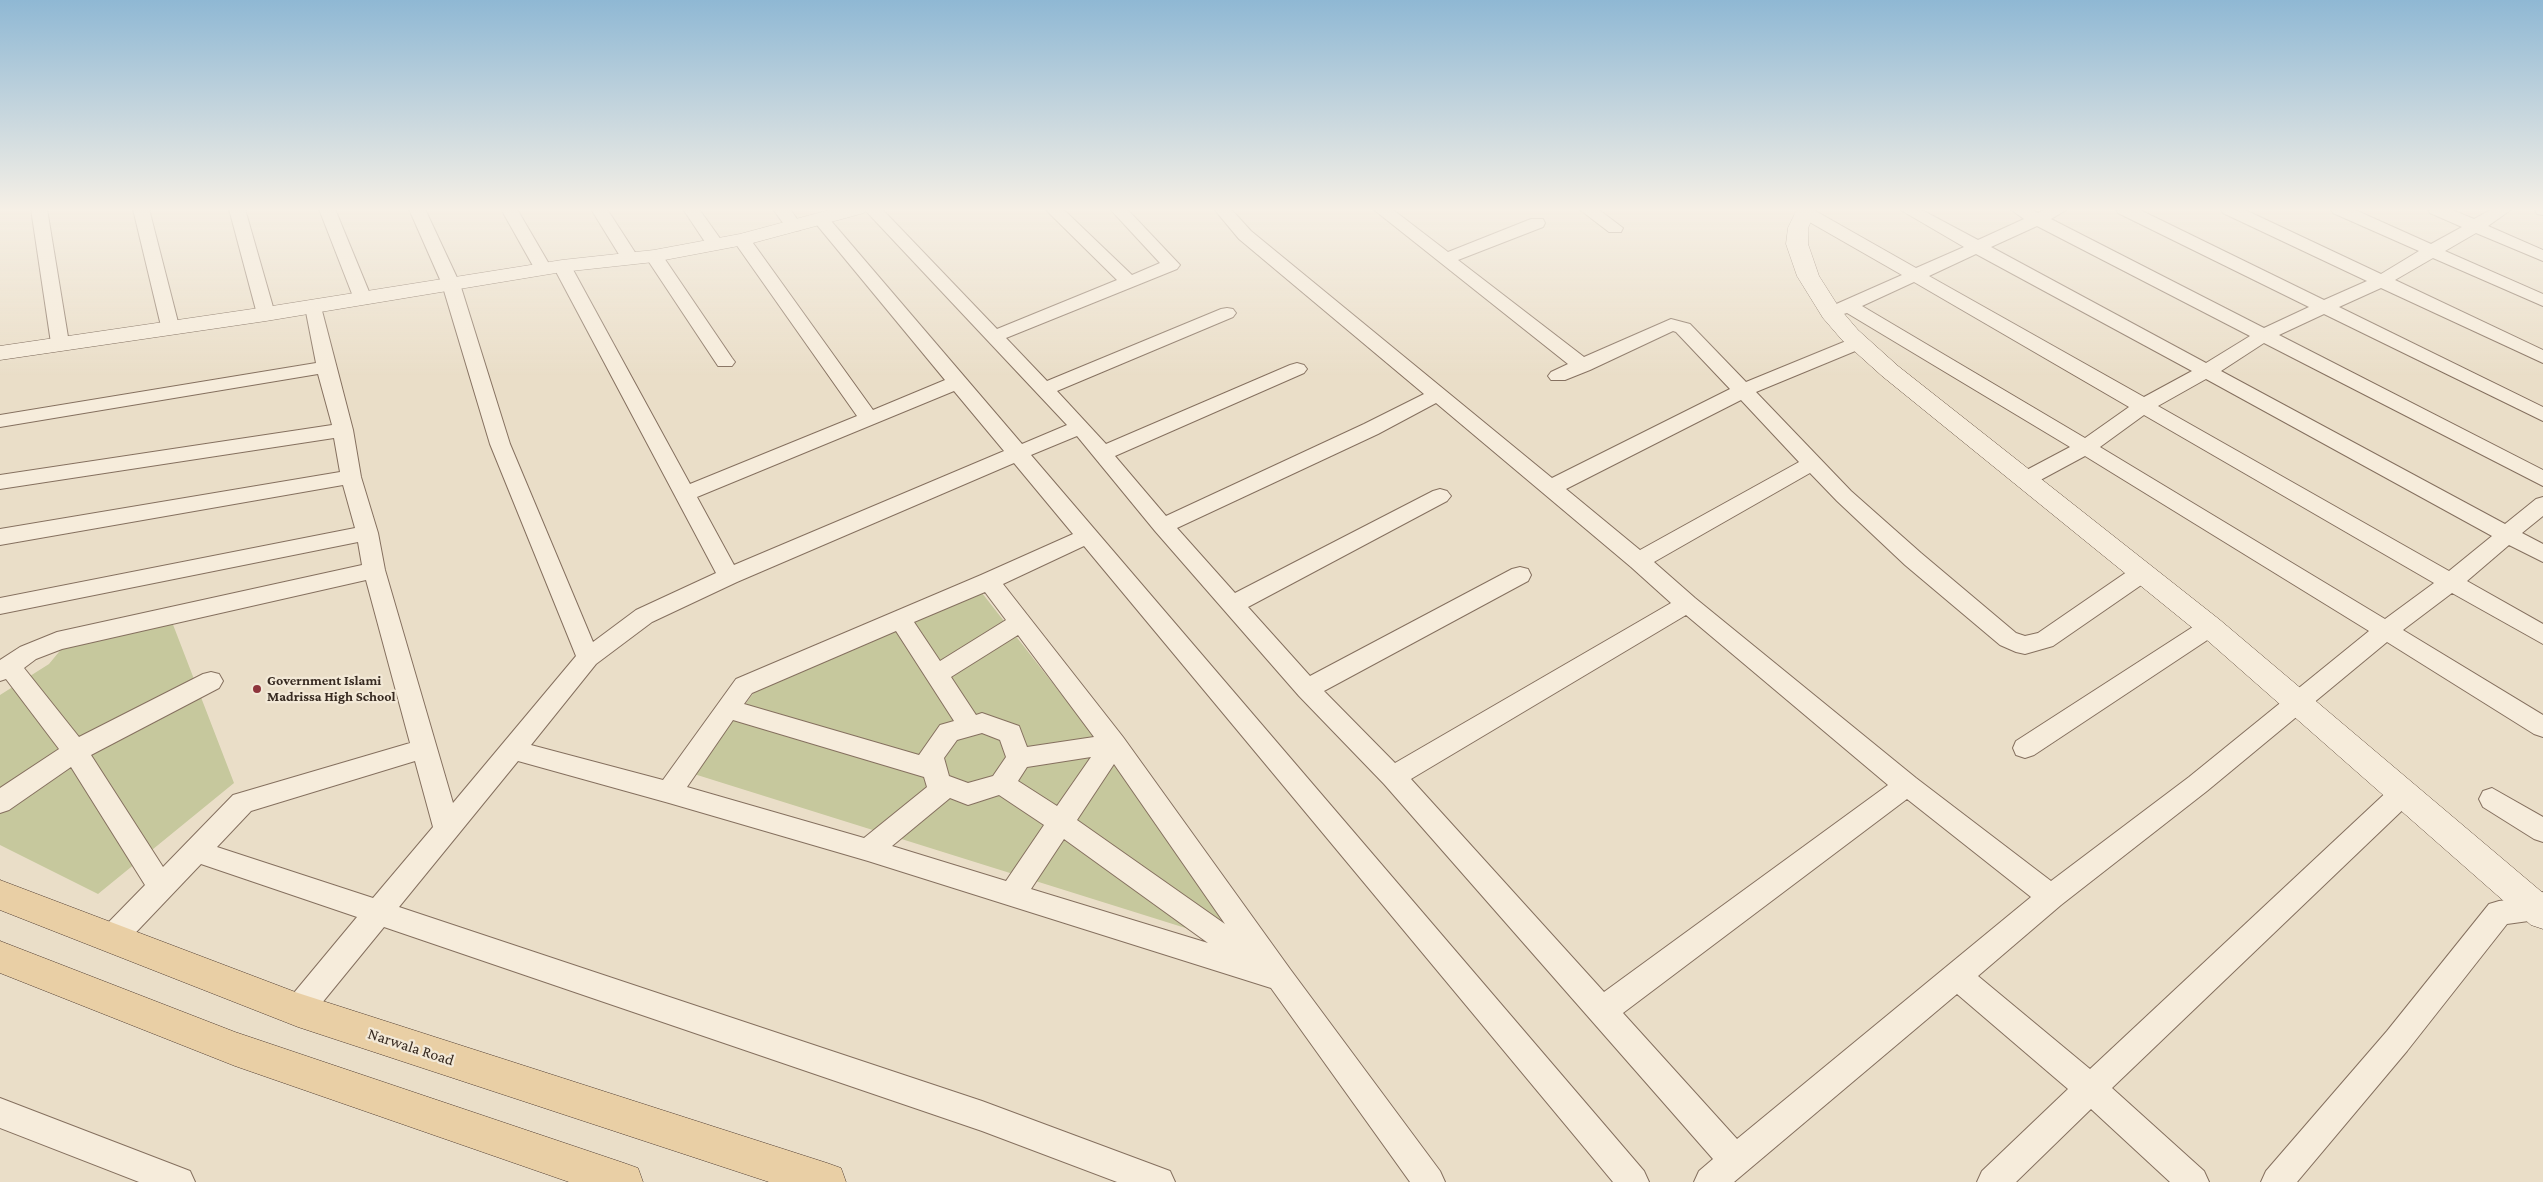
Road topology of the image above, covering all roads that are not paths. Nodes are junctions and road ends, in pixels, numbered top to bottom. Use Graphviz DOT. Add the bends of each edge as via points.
graph roads {
  1 [pos="48,264"];
  2 [pos="155,264"];
  3 [pos="252,264"];
  4 [pos="349,264"];
  5 [pos="442,264"];
  6 [pos="549,264"];
  7 [pos="579,264"];
  8 [pos="659,264"];
  9 [pos="759,264"];
  10 [pos="859,264"];
  11 [pos="925,264"];
  12 [pos="1110,264"];
  13 [pos="1170,264"];
  14 [pos="1280,264"];
  15 [pos="1453,264"];
  16 [pos="1804,264"];
  17 [pos="1897,264"];
  18 [pos="1942,264"];
  19 [pos="2010,264"];
  20 [pos="2124,264"];
  21 [pos="2235,264"];
  22 [pos="2345,264"];
  23 [pos="2412,264"];
  24 [pos="2461,264"];
  25 [pos="552,268"];
  26 [pos="1917,276"];
  27 [pos="2381,281"];
  28 [pos="1129,282"];
  29 [pos="451,284"];
  30 [pos="363,298"];
  31 [pos="2543,301"];
  32 [pos="314,307"];
  33 [pos="2324,308"];
  34 [pos="1839,310"];
  35 [pos="1227,313"];
  36 [pos="266,314"];
  37 [pos="170,326"];
  38 [pos="995,336"];
  39 [pos="2262,336"];
  40 [pos="60,343"];
  41 [pos="1858,343"];
  42 [pos="0,353"];
  43 [pos="2543,357"];
  44 [pos="725,362"];
  45 [pos="1583,366"];
  46 [pos="326,367"];
  47 [pos="1297,369"];
  48 [pos="2207,371"];
  49 [pos="1558,376"];
  50 [pos="959,382"];
  51 [pos="1044,389"];
  52 [pos="1744,390"];
  53 [pos="1436,395"];
  54 [pos="2145,405"];
  55 [pos="2543,415"];
  56 [pos="870,420"];
  57 [pos="0,422"];
  58 [pos="1080,427"];
  59 [pos="343,430"];
  60 [pos="2086,447"];
  61 [pos="1018,453"];
  62 [pos="1102,454"];
  63 [pos="1813,463"];
  64 [pos="351,477"];
  65 [pos="2026,479"];
  66 [pos="2543,479"];
  67 [pos="0,482"];
  68 [pos="1550,488"];
  69 [pos="686,494"];
  70 [pos="1440,496"];
  71 [pos="2543,504"];
  72 [pos="1163,526"];
  73 [pos="367,533"];
  74 [pos="2506,534"];
  75 [pos="1086,536"];
  76 [pos="0,537"];
  77 [pos="2543,554"];
  78 [pos="1639,561"];
  79 [pos="374,570"];
  80 [pos="2142,573"];
  81 [pos="1520,575"];
  82 [pos="729,576"];
  83 [pos="990,580"];
  84 [pos="2452,582"];
  85 [pos="1233,604"];
  86 [pos="1688,604"];
  87 [pos="0,606"];
  88 [pos="900,619"];
  89 [pos="1021,622"];
  90 [pos="2210,627"];
  91 [pos="2386,630"];
  92 [pos="2543,635"];
  93 [pos="588,658"];
  94 [pos="4,669"];
  95 [pos="936,674"];
  96 [pos="211,681"];
  97 [pos="1308,689"];
  98 [pos="2298,702"];
  99 [pos="727,709"];
  100 [pos="970,726"];
  101 [pos="2543,727"];
  102 [pos="1114,744"];
  103 [pos="426,748"];
  104 [pos="2025,748"];
  105 [pos="513,750"];
  106 [pos="75,751"];
  107 [pos="1019,758"];
  108 [pos="1392,777"];
  109 [pos="940,778"];
  110 [pos="1002,784"];
  111 [pos="1907,785"];
  112 [pos="669,792"];
  113 [pos="2402,794"];
  114 [pos="2492,799"];
  115 [pos="0,802"];
  116 [pos="1062,822"];
  117 [pos="448,830"];
  118 [pos="2543,831"];
  119 [pos="196,850"];
  120 [pos="868,850"];
  121 [pos="161,886"];
  122 [pos="1012,895"];
  123 [pos="0,896"];
  124 [pos="2051,897"];
  125 [pos="2541,909"];
  126 [pos="381,912"];
  127 [pos="111,939"];
  128 [pos="1,960"];
  129 [pos="1956,976"];
  130 [pos="1280,978"];
  131 [pos="298,1010"];
  132 [pos="1602,1011"];
  133 [pos="2090,1088"];
  134 [pos="0,1113"];
  135 [pos="1736,1161"];
  136 [pos="179,1182"];
  137 [pos="624,1182"];
  138 [pos="827,1182"];
  139 [pos="1159,1182"];
  140 [pos="1429,1182"];
  141 [pos="1634,1182"];
  142 [pos="1710,1182"];
  143 [pos="1993,1182"];
  144 [pos="2193,1182"];
  145 [pos="2277,1182"];
  1 -- 40 [label="street"];
  2 -- 37 [label="street"];
  3 -- 36 [label="street"];
  4 -- 30 [label="street"];
  5 -- 29 [label="street"];
  6 -- 25 [label="street"];
  7 -- 25 [label="main road"];
  8 -- 44 [label="street"];
  9 -- 56 [label="street"];
  10 -- 50 [label="street"];
  11 -- 38 [label="street"];
  12 -- 28 [label="street"];
  13 -- 28 [label="street"];
  14 -- 53 [label="street"];
  15 -- 45 [label="street"];
  16 -- 34 [label="main road" via="1808,276"];
  17 -- 26 [label="street"];
  18 -- 26 [label="street"];
  19 -- 48 [label="street"];
  20 -- 39 [label="street"];
  21 -- 33 [label="street"];
  22 -- 27 [label="street"];
  23 -- 27 [label="street"];
  24 -- 31 [label="street"];
  25 -- 29 [label="main road"];
  25 -- 69 [label="street"];
  26 -- 34 [label="street"];
  26 -- 54 [label="street"];
  27 -- 33 [label="street"];
  27 -- 43 [label="street"];
  28 -- 38 [label="street"];
  29 -- 30 [label="main road"];
  29 -- 93 [label="street" via="500,444"];
  30 -- 32 [label="main road"];
  32 -- 36 [label="main road"];
  32 -- 46 [label="street"];
  33 -- 39 [label="street"];
  33 -- 55 [label="street"];
  34 -- 41 [label="main road"];
  34 -- 60 [label="street"];
  35 -- 51 [label="street"];
  36 -- 37 [label="main road"];
  37 -- 40 [label="main road"];
  38 -- 51 [label="street"];
  39 -- 48 [label="street"];
  39 -- 66 [label="street"];
  40 -- 42 [label="main road"];
  41 -- 52 [label="street"];
  41 -- 65 [label="main road"];
  45 -- 49 [label="street"];
  45 -- 52 [label="street" via="1671,326 1683,328"];
  46 -- 57 [label="street"];
  46 -- 59 [label="street"];
  47 -- 62 [label="street"];
  48 -- 54 [label="street"];
  48 -- 74 [label="street"];
  50 -- 56 [label="street"];
  50 -- 61 [label="street"];
  51 -- 58 [label="street"];
  52 -- 63 [label="street"];
  52 -- 68 [label="street"];
  53 -- 68 [label="street"];
  53 -- 72 [label="street" via="1371,429"];
  54 -- 60 [label="street"];
  54 -- 84 [label="street"];
  56 -- 69 [label="street"];
  58 -- 61 [label="street"];
  58 -- 62 [label="street"];
  59 -- 64 [label="street"];
  59 -- 67 [label="street"];
  60 -- 65 [label="street"];
  60 -- 91 [label="street"];
  61 -- 75 [label="street"];
  61 -- 82 [label="street"];
  62 -- 72 [label="street"];
  63 -- 78 [label="street"];
  63 -- 80 [label="street" via="1913,558 2008,639 2016,642 2025,645 2046,640"];
  64 -- 73 [label="street"];
  64 -- 76 [label="street"];
  65 -- 80 [label="main road"];
  68 -- 78 [label="street"];
  69 -- 82 [label="street"];
  70 -- 85 [label="street"];
  71 -- 74 [label="street"];
  72 -- 85 [label="street"];
  73 -- 79 [label="street"];
  73 -- 87 [label="street"];
  74 -- 77 [label="street"];
  74 -- 84 [label="street"];
  75 -- 83 [label="street"];
  75 -- 141 [label="street"];
  78 -- 86 [label="street"];
  79 -- 94 [label="street" via="57,641 28,653"];
  79 -- 103 [label="street"];
  80 -- 90 [label="main road"];
  81 -- 97 [label="street"];
  82 -- 93 [label="street" via="644,616"];
  83 -- 88 [label="street"];
  83 -- 89 [label="street"];
  84 -- 91 [label="street"];
  84 -- 92 [label="street"];
  85 -- 97 [label="street"];
  86 -- 108 [label="street"];
  86 -- 111 [label="street"];
  88 -- 95 [label="street"];
  88 -- 99 [label="street" via="744,686"];
  89 -- 95 [label="street"];
  89 -- 102 [label="street"];
  90 -- 98 [label="main road"];
  90 -- 104 [label="street"];
  91 -- 98 [label="street"];
  91 -- 101 [label="street"];
  93 -- 105 [label="street"];
  94 -- 106 [label="street"];
  95 -- 100 [label="street"];
  96 -- 106 [label="street"];
  97 -- 108 [label="street"];
  98 -- 113 [label="main road"];
  98 -- 124 [label="street"];
  99 -- 109 [label="street"];
  99 -- 112 [label="street"];
  100 -- 107 [label="street" via="982,722 1010,733"];
  100 -- 109 [label="street" via="949,732 931,757"];
  102 -- 107 [label="street"];
  102 -- 116 [label="street"];
  102 -- 130 [label="street"];
  103 -- 117 [label="street"];
  103 -- 119 [label="street" via="242,803"];
  105 -- 112 [label="street"];
  105 -- 117 [label="street"];
  106 -- 115 [label="street"];
  106 -- 121 [label="street"];
  107 -- 110 [label="street"];
  108 -- 132 [label="street"];
  109 -- 110 [label="street" via="968,794"];
  109 -- 120 [label="street"];
  110 -- 116 [label="street"];
  111 -- 124 [label="street"];
  111 -- 132 [label="street"];
  112 -- 120 [label="street"];
  113 -- 125 [label="main road"];
  113 -- 133 [label="street"];
  114 -- 118 [label="street"];
  116 -- 122 [label="street"];
  116 -- 130 [label="street"];
  117 -- 126 [label="street"];
  119 -- 121 [label="street"];
  119 -- 126 [label="street"];
  120 -- 122 [label="street"];
  121 -- 127 [label="street"];
  122 -- 130 [label="street"];
  123 -- 127 [label="main road, Narwala Road"];
  124 -- 129 [label="street"];
  125 -- 145 [label="street" via="2499,913 2397,1041"];
  126 -- 131 [label="street"];
  126 -- 139 [label="street" via="982,1116"];
  127 -- 131 [label="main road, Narwala Road"];
  128 -- 137 [label="main road" via="235,1049"];
  129 -- 133 [label="street"];
  129 -- 135 [label="street"];
  130 -- 140 [label="street"];
  131 -- 138 [label="main road, Narwala Road"];
  132 -- 135 [label="street"];
  133 -- 143 [label="street"];
  133 -- 144 [label="street"];
  134 -- 136 [label="street"];
  135 -- 142 [label="street"];
}
